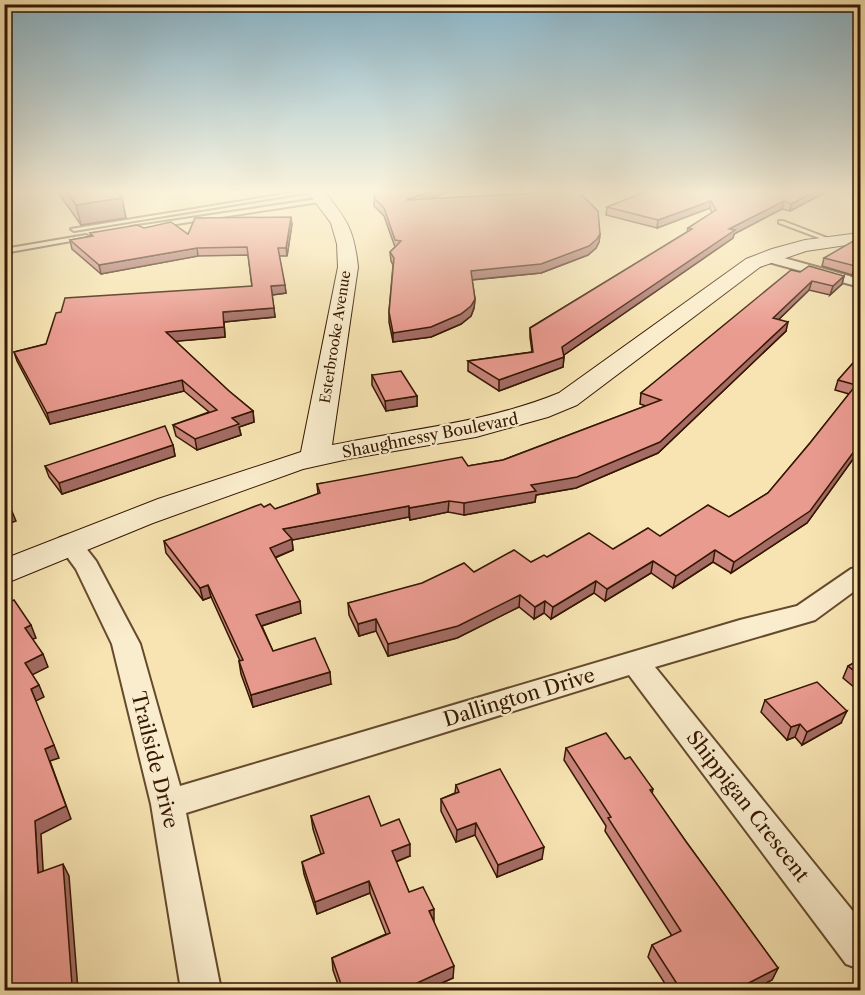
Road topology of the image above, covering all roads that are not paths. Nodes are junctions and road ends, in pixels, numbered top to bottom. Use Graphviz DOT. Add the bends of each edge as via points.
graph roads {
  1 [pos="88,237"];
  2 [pos="344,237"];
  3 [pos="822,237"];
  4 [pos="861,238"];
  5 [pos="832,241"];
  6 [pos="4,251"];
  7 [pos="766,257"];
  8 [pos="861,283"];
  9 [pos="315,457"];
  10 [pos="69,543"];
  11 [pos="4,573"];
  12 [pos="861,575"];
  13 [pos="635,662"];
  14 [pos="168,804"];
  15 [pos="861,950"];
  16 [pos="201,990"];
  1 -- 6 [label="lane"];
  2 -- 9 [label="street, Esterbrooke Avenue" via="348,267 343,306"];
  3 -- 5 [label="lane"];
  4 -- 5 [label="street, Shaughnessy Boulevard"];
  5 -- 7 [label="street, Shaughnessy Boulevard"];
  7 -- 8 [label="street"];
  7 -- 9 [label="street, Shaughnessy Boulevard" via="734,275 568,399 544,410 480,428"];
  9 -- 10 [label="street, Shaughnessy Boulevard"];
  10 -- 11 [label="street, Shaughnessy Boulevard"];
  10 -- 14 [label="street, Trailside Drive" via="87,567 126,644"];
  12 -- 13 [label="street, Dallington Drive" via="806,613"];
  13 -- 14 [label="street, Dallington Drive"];
  13 -- 15 [label="street, Shippigan Crescent"];
  14 -- 16 [label="street, Trailside Drive"];
}
